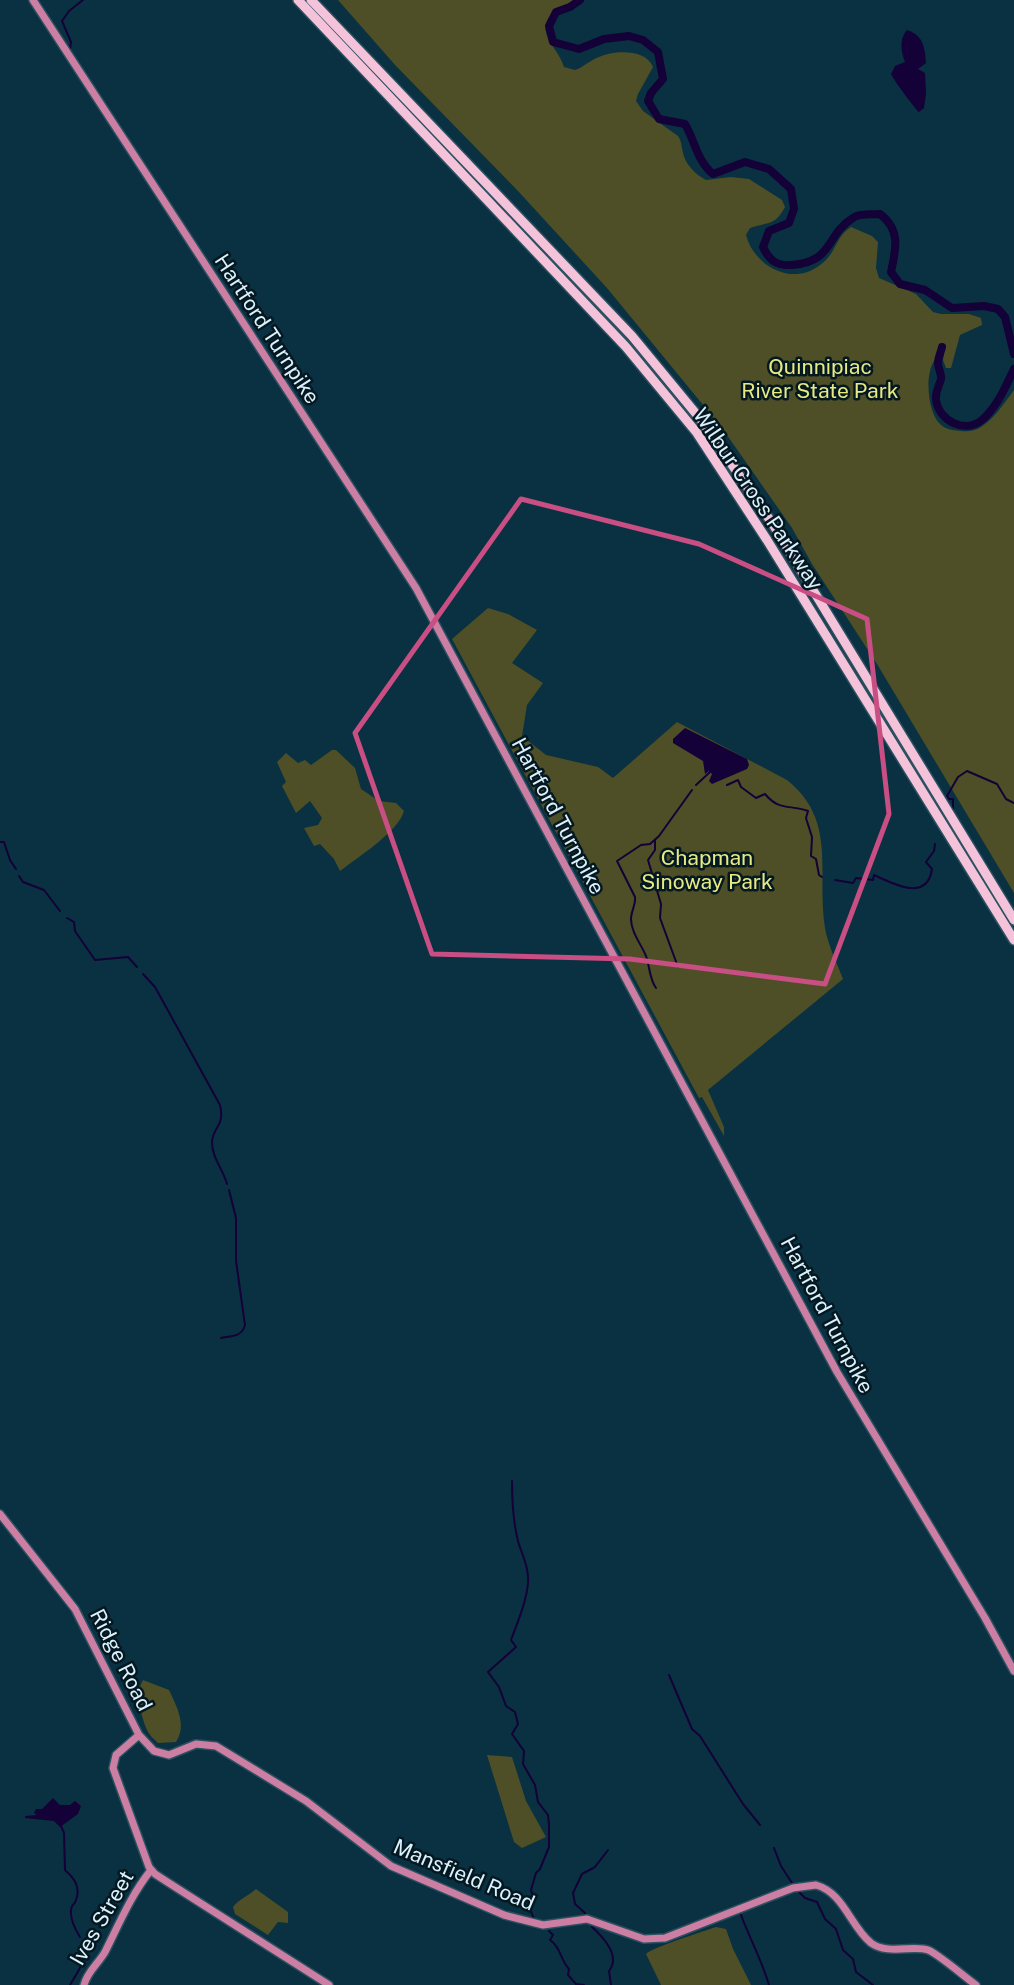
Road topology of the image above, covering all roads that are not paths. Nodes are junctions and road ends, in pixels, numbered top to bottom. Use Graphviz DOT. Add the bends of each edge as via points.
graph roads {
  1 [pos="33,0"];
  2 [pos="298,0"];
  3 [pos="311,0"];
  4 [pos="1014,920"];
  5 [pos="1014,940"];
  6 [pos="0,1514"];
  7 [pos="1014,1671"];
  8 [pos="139,1735"];
  9 [pos="151,1870"];
  10 [pos="84,1985"];
  11 [pos="329,1985"];
  12 [pos="976,1985"];
  1 -- 7 [label="main road, Hartford Turnpike" via="416,589 837,1372"];
  2 -- 5 [label="highway, Wilbur Cross Parkway" via="626,347 697,433"];
  3 -- 4 [label="highway, Wilbur Cross Parkway" via="632,336 702,421 774,526"];
  6 -- 8 [label="main road, Ridge Road" via="75,1609"];
  8 -- 9 [label="main road, Ridge Road" via="120,1751 113,1768"];
  8 -- 12 [label="main road, Mansfield Road" via="161,1754 201,1743 216,1746 306,1801 391,1866 514,1919 543,1925 587,1919 658,1940 793,1888 816,1885 834,1896 874,1945 928,1950"];
  9 -- 10 [label="main road, Ives Street"];
  9 -- 11 [label="main road"];
}
